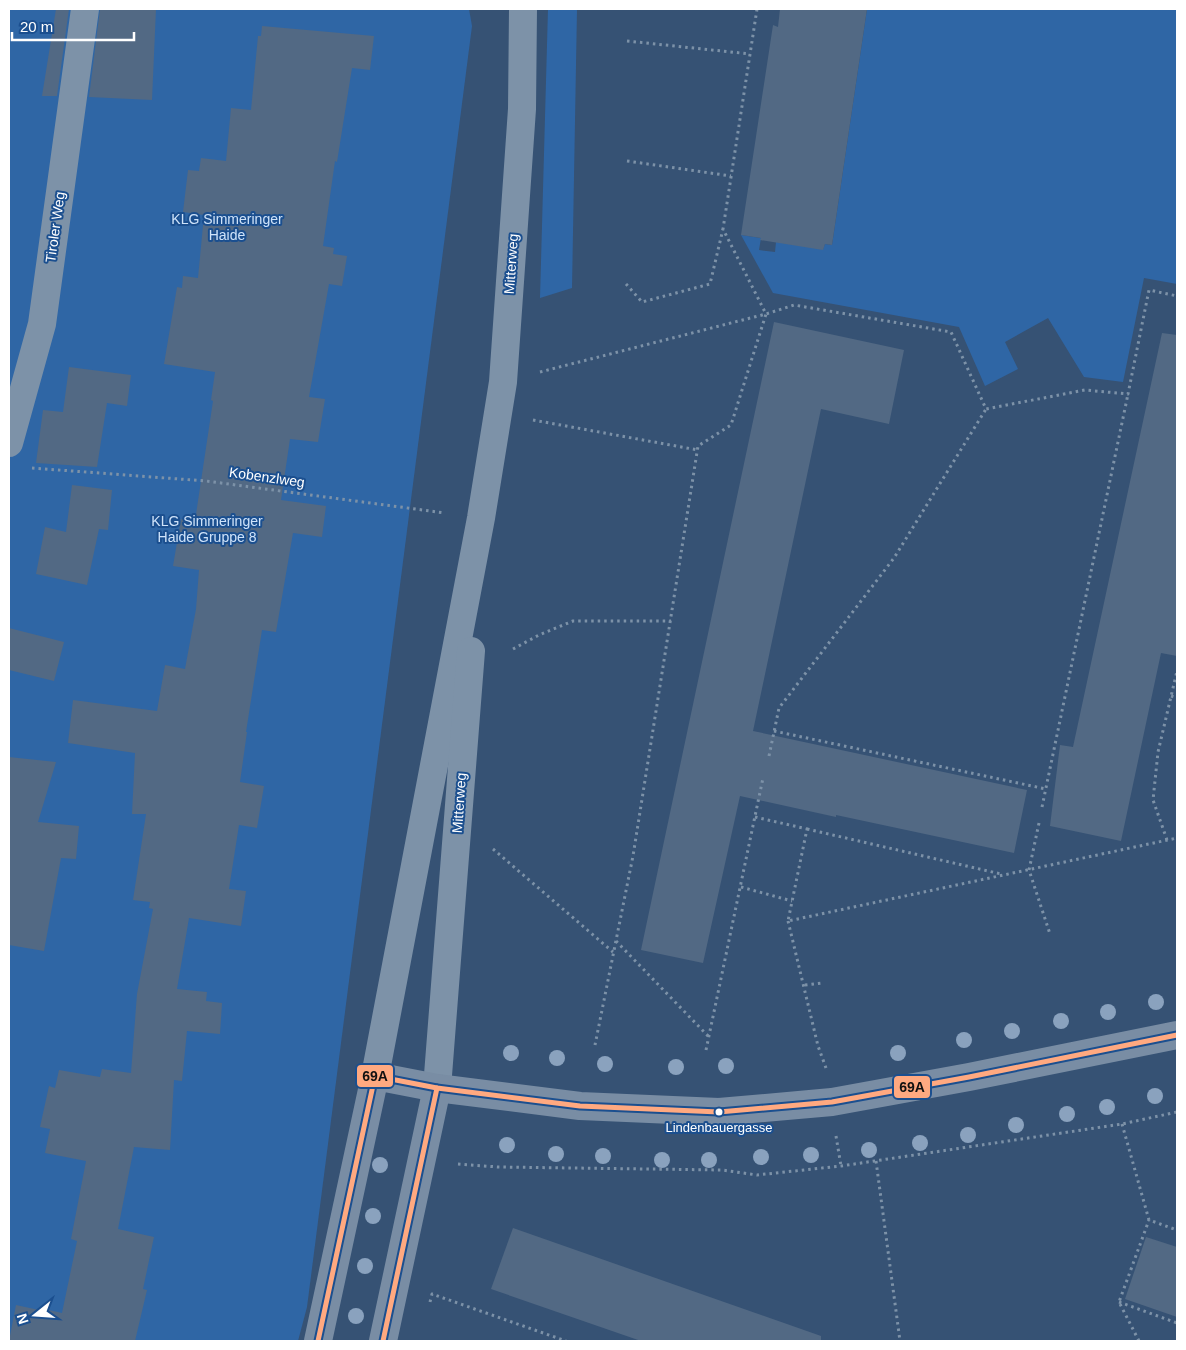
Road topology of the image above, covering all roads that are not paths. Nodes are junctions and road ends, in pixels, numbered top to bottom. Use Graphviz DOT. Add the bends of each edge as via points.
graph roads {
  1 [pos="85,9"];
  2 [pos="523,9"];
  3 [pos="9,442"];
  4 [pos="481,518"];
  5 [pos="1177,1035"];
  6 [pos="375,1076"];
  7 [pos="437,1088"];
  8 [pos="318,1341"];
  9 [pos="383,1341"];
  1 -- 3 [label="street, Tiroler Weg" via="42,324"];
  2 -- 4 [label="street, Mitterweg" via="522,109 503,382"];
  4 -- 6 [label="street, Mitterweg"];
  4 -- 7 [label="street, Mitterweg"];
  5 -- 7 [label="street" via="832,1102 719,1112 580,1106"];
  6 -- 7 [label="street"];
  6 -- 8 [label="street"];
  7 -- 9 [label="street"];
}
